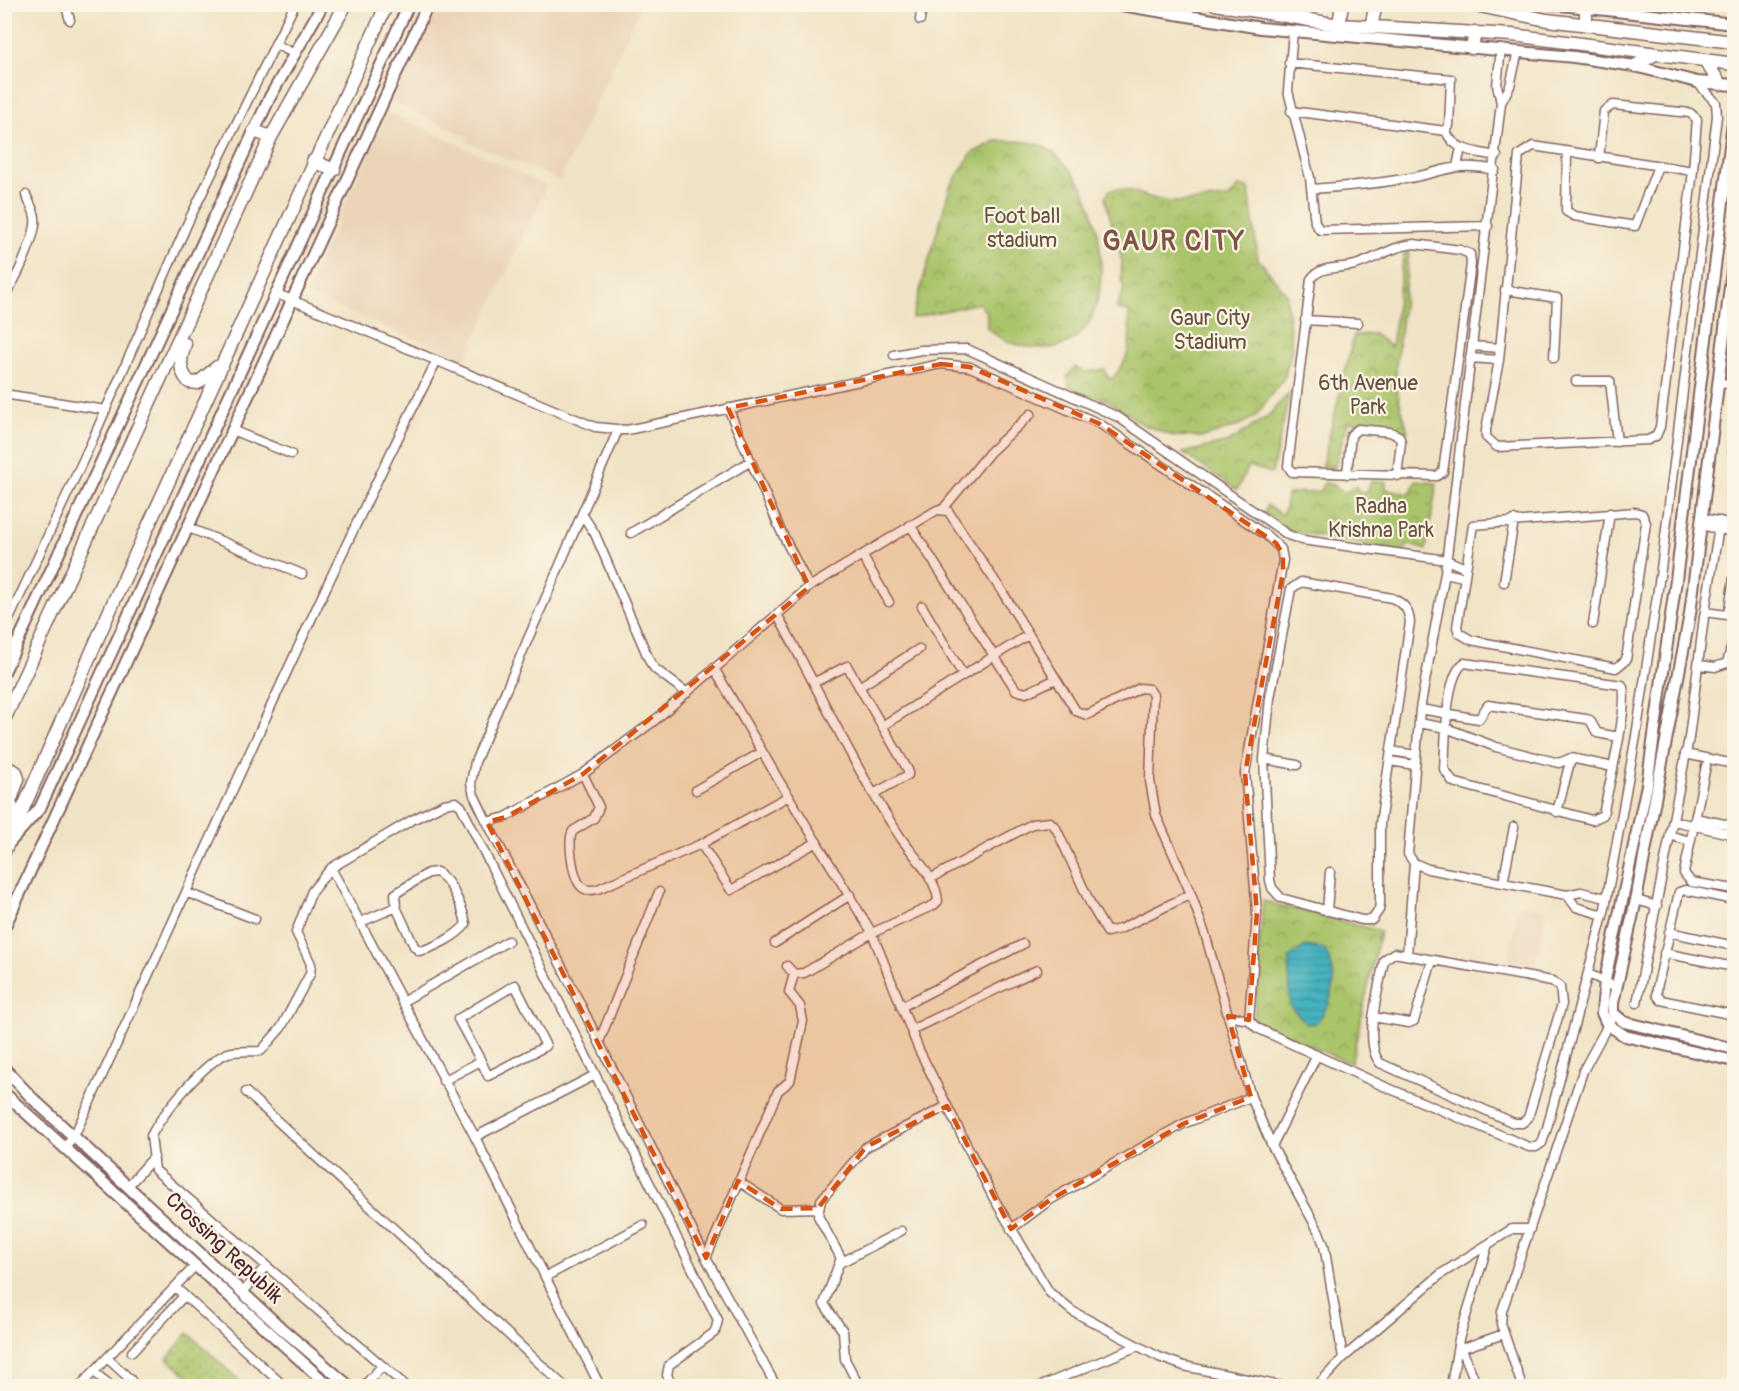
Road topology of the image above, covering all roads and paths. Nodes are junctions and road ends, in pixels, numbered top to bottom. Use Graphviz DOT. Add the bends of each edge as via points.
graph roads {
  1 [pos="65,4"];
  2 [pos="295,4"];
  3 [pos="323,4"];
  4 [pos="346,4"];
  5 [pos="387,4"];
  6 [pos="409,4"];
  7 [pos="428,4"];
  8 [pos="922,4"];
  9 [pos="1115,4"];
  10 [pos="1215,4"];
  11 [pos="1342,4"];
  12 [pos="1376,4"];
  13 [pos="1470,4"];
  14 [pos="1552,4"];
  15 [pos="1586,8"];
  16 [pos="920,20"];
  17 [pos="70,21"];
  18 [pos="1586,24"];
  19 [pos="1734,24"];
  20 [pos="1339,25"];
  21 [pos="1371,27"];
  22 [pos="1293,31"];
  23 [pos="1474,32"];
  24 [pos="1734,42"];
  25 [pos="275,44"];
  26 [pos="1472,48"];
  27 [pos="1501,49"];
  28 [pos="1518,51"];
  29 [pos="293,53"];
  30 [pos="1655,54"];
  31 [pos="1705,60"];
  32 [pos="1289,63"];
  33 [pos="1734,64"];
  34 [pos="1635,66"];
  35 [pos="1697,82"];
  36 [pos="1720,84"];
  37 [pos="1734,85"];
  38 [pos="1501,103"];
  39 [pos="1291,111"];
  40 [pos="1734,114"];
  41 [pos="254,131"];
  42 [pos="1446,131"];
  43 [pos="271,137"];
  44 [pos="1461,148"];
  45 [pos="1567,153"];
  46 [pos="1497,156"];
  47 [pos="1599,158"];
  48 [pos="313,161"];
  49 [pos="1457,166"];
  50 [pos="1658,166"];
  51 [pos="334,170"];
  52 [pos="1495,170"];
  53 [pos="1693,171"];
  54 [pos="1709,175"];
  55 [pos="1726,177"];
  56 [pos="1311,189"];
  57 [pos="26,195"];
  58 [pos="1488,226"];
  59 [pos="1734,254"];
  60 [pos="1505,290"];
  61 [pos="275,293"];
  62 [pos="4,295"];
  63 [pos="199,299"];
  64 [pos="294,301"];
  65 [pos="1305,320"];
  66 [pos="1358,323"];
  67 [pos="1472,346"];
  68 [pos="1500,348"];
  69 [pos="894,355"];
  70 [pos="1554,358"];
  71 [pos="1498,360"];
  72 [pos="222,362"];
  73 [pos="436,362"];
  74 [pos="1470,364"];
  75 [pos="1456,367"];
  76 [pos="1576,381"];
  77 [pos="1718,383"];
  78 [pos="1734,384"];
  79 [pos="4,393"];
  80 [pos="728,408"];
  81 [pos="106,410"];
  82 [pos="1032,414"];
  83 [pos="1734,428"];
  84 [pos="618,430"];
  85 [pos="234,431"];
  86 [pos="1617,442"];
  87 [pos="1732,450"];
  88 [pos="291,454"];
  89 [pos="751,461"];
  90 [pos="1347,474"];
  91 [pos="1396,476"];
  92 [pos="943,509"];
  93 [pos="1610,513"];
  94 [pos="582,514"];
  95 [pos="1514,520"];
  96 [pos="1700,521"];
  97 [pos="1734,524"];
  98 [pos="910,525"];
  99 [pos="1720,525"];
  100 [pos="189,528"];
  101 [pos="1734,532"];
  102 [pos="631,533"];
  103 [pos="862,555"];
  104 [pos="1447,560"];
  105 [pos="1464,572"];
  106 [pos="1445,573"];
  107 [pos="302,574"];
  108 [pos="1734,578"];
  109 [pos="1504,582"];
  110 [pos="809,588"];
  111 [pos="889,603"];
  112 [pos="922,606"];
  113 [pos="1705,612"];
  114 [pos="1731,615"];
  115 [pos="778,616"];
  116 [pos="1593,624"];
  117 [pos="4,630"];
  118 [pos="1028,634"];
  119 [pos="1734,637"];
  120 [pos="919,649"];
  121 [pos="994,656"];
  122 [pos="1699,665"];
  123 [pos="714,668"];
  124 [pos="4,672"];
  125 [pos="963,675"];
  126 [pos="1056,679"];
  127 [pos="815,682"];
  128 [pos="860,687"];
  129 [pos="687,693"];
  130 [pos="1420,709"];
  131 [pos="1447,714"];
  132 [pos="4,720"];
  133 [pos="1419,723"];
  134 [pos="882,726"];
  135 [pos="1446,728"];
  136 [pos="1619,737"];
  137 [pos="762,752"];
  138 [pos="1391,752"];
  139 [pos="1685,754"];
  140 [pos="1571,758"];
  141 [pos="1264,759"];
  142 [pos="1416,760"];
  143 [pos="1390,761"];
  144 [pos="1734,764"];
  145 [pos="1298,765"];
  146 [pos="4,766"];
  147 [pos="1706,766"];
  148 [pos="1613,768"];
  149 [pos="584,774"];
  150 [pos="696,790"];
  151 [pos="874,793"];
  152 [pos="789,796"];
  153 [pos="1557,812"];
  154 [pos="1674,821"];
  155 [pos="487,822"];
  156 [pos="1694,822"];
  157 [pos="17,823"];
  158 [pos="1514,826"];
  159 [pos="1734,826"];
  160 [pos="1734,835"];
  161 [pos="1672,836"];
  162 [pos="1690,840"];
  163 [pos="817,843"];
  164 [pos="701,844"];
  165 [pos="7,847"];
  166 [pos="1414,863"];
  167 [pos="332,868"];
  168 [pos="1330,872"];
  169 [pos="930,879"];
  170 [pos="1503,884"];
  171 [pos="1734,889"];
  172 [pos="659,892"];
  173 [pos="188,893"];
  174 [pos="1191,894"];
  175 [pos="850,895"];
  176 [pos="1567,895"];
  177 [pos="1606,898"];
  178 [pos="1636,900"];
  179 [pos="1734,900"];
  180 [pos="1657,906"];
  181 [pos="396,907"];
  182 [pos="1327,911"];
  183 [pos="1603,915"];
  184 [pos="255,919"];
  185 [pos="361,922"];
  186 [pos="4,928"];
  187 [pos="1669,932"];
  188 [pos="872,933"];
  189 [pos="508,941"];
  190 [pos="776,943"];
  191 [pos="1023,944"];
  192 [pos="1734,946"];
  193 [pos="1664,953"];
  194 [pos="1407,955"];
  195 [pos="1432,961"];
  196 [pos="787,966"];
  197 [pos="1734,967"];
  198 [pos="1037,970"];
  199 [pos="794,974"];
  200 [pos="1589,974"];
  201 [pos="1605,980"];
  202 [pos="1616,987"];
  203 [pos="402,1002"];
  204 [pos="1637,1003"];
  205 [pos="901,1007"];
  206 [pos="1615,1015"];
  207 [pos="1734,1015"];
  208 [pos="1228,1016"];
  209 [pos="1373,1017"];
  210 [pos="1249,1020"];
  211 [pos="1607,1024"];
  212 [pos="911,1030"];
  213 [pos="599,1042"];
  214 [pos="1734,1049"];
  215 [pos="1317,1055"];
  216 [pos="481,1061"];
  217 [pos="1734,1061"];
  218 [pos="4,1068"];
  219 [pos="595,1075"];
  220 [pos="443,1081"];
  221 [pos="246,1092"];
  222 [pos="4,1093"];
  223 [pos="1251,1097"];
  224 [pos="948,1106"];
  225 [pos="74,1136"];
  226 [pos="475,1137"];
  227 [pos="1272,1146"];
  228 [pos="65,1147"];
  229 [pos="1536,1148"];
  230 [pos="154,1156"];
  231 [pos="1553,1159"];
  232 [pos="738,1181"];
  233 [pos="128,1186"];
  234 [pos="818,1208"];
  235 [pos="643,1225"];
  236 [pos="1011,1229"];
  237 [pos="1530,1229"];
  238 [pos="902,1231"];
  239 [pos="1488,1244"];
  240 [pos="706,1258"];
  241 [pos="840,1263"];
  242 [pos="195,1266"];
  243 [pos="266,1266"];
  244 [pos="545,1277"];
  245 [pos="175,1287"];
  246 [pos="243,1292"];
  247 [pos="184,1296"];
  248 [pos="1504,1334"];
  249 [pos="125,1339"];
  250 [pos="1138,1346"];
  251 [pos="1457,1350"];
  252 [pos="107,1358"];
  253 [pos="1342,1358"];
  254 [pos="382,1365"];
  255 [pos="94,1372"];
  256 [pos="80,1386"];
  257 [pos="111,1386"];
  258 [pos="127,1386"];
  259 [pos="284,1386"];
  260 [pos="329,1386"];
  261 [pos="349,1386"];
  262 [pos="364,1386"];
  263 [pos="406,1386"];
  264 [pos="564,1386"];
  265 [pos="600,1386"];
  266 [pos="672,1386"];
  267 [pos="776,1386"];
  268 [pos="859,1386"];
  269 [pos="1041,1386"];
  270 [pos="1281,1386"];
  271 [pos="1317,1386"];
  272 [pos="1451,1386"];
  273 [pos="1477,1386"];
  274 [pos="1522,1386"];
  1 -- 17 [label="street"];
  2 -- 25 [label="street"];
  3 -- 29 [label="street"];
  4 -- 43 [label="main road"];
  5 -- 48 [label="main road"];
  6 -- 51 [label="street"];
  7 -- 64 [label="street"];
  8 -- 16 [label="street"];
  9 -- 22 [label="street"];
  10 -- 20 [label="main road"];
  11 -- 20 [label="main road"];
  12 -- 21 [label="main road"];
  13 -- 18 [label="main road"];
  14 -- 15 [label="street"];
  15 -- 18 [label="main road"];
  15 -- 19 [label="street"];
  18 -- 24 [label="main road"];
  20 -- 21 [label="main road"];
  21 -- 23 [label="main road"];
  22 -- 26 [label="street"];
  22 -- 32 [label="street"];
  23 -- 26 [label="main road"];
  23 -- 30 [label="main road"];
  25 -- 29 [label="street"];
  25 -- 81 [label="street" via="189,220"];
  26 -- 27 [label="street"];
  27 -- 28 [label="street"];
  27 -- 38 [label="street" via="1497,85"];
  28 -- 34 [label="street"];
  28 -- 38 [label="street" via="1510,86"];
  29 -- 41 [label="street"];
  30 -- 31 [label="main road"];
  30 -- 34 [label="main road"];
  31 -- 33 [label="main road"];
  31 -- 36 [label="main road"];
  32 -- 39 [label="street"];
  32 -- 42 [label="street" via="1451,79"];
  34 -- 35 [label="street"];
  35 -- 36 [label="street"];
  35 -- 54 [label="street" via="1717,107"];
  36 -- 37 [label="street"];
  38 -- 46 [label="street"];
  39 -- 42 [label="street"];
  39 -- 56 [label="street"];
  40 -- 55 [label="street"];
  41 -- 43 [label="main road"];
  41 -- 124 [label="street"];
  42 -- 44 [label="street" via="1450,141"];
  43 -- 63 [label="main road"];
  44 -- 46 [label="street"];
  44 -- 49 [label="street"];
  45 -- 47 [label="street"];
  45 -- 50 [label="street" via="1566,211 1574,216 1635,226"];
  45 -- 60 [label="street" via="1533,146 1519,155"];
  46 -- 52 [label="street"];
  47 -- 50 [label="street"];
  47 -- 53 [label="street" via="1607,106 1690,113 1697,123"];
  48 -- 51 [label="main road"];
  48 -- 72 [label="main road"];
  49 -- 52 [label="street"];
  49 -- 56 [label="street" via="1417,177"];
  50 -- 53 [label="street"];
  51 -- 61 [label="street"];
  52 -- 58 [label="street"];
  53 -- 86 [label="street" via="1660,427 1656,436 1648,440"];
  54 -- 55 [label="street"];
  54 -- 177 [label="street" via="1661,569"];
  55 -- 201 [label="street" via="1647,785"];
  56 -- 58 [label="street" via="1315,223 1323,232"];
  57 -- 62 [label="street" via="35,217 34,230 14,282"];
  58 -- 67 [label="street"];
  59 -- 77 [label="street"];
  60 -- 68 [label="street"];
  60 -- 70 [label="street" via="1557,298"];
  61 -- 64 [label="street"];
  61 -- 165 [label="street" via="40,808"];
  63 -- 72 [label="main road" via="180,360 182,374 189,382 198,383"];
  63 -- 132 [label="main road"];
  64 -- 73 [label="street"];
  64 -- 85 [label="street"];
  65 -- 66 [label="street"];
  65 -- 75 [label="street" via="1311,279 1320,270 1362,263 1402,245 1460,250 1470,254 1471,264"];
  65 -- 90 [label="street" via="1288,466 1292,472"];
  67 -- 68 [label="street"];
  67 -- 74 [label="street"];
  68 -- 71 [label="street"];
  69 -- 104 [label="street" via="967,349 1118,417 1288,535"];
  71 -- 74 [label="street"];
  71 -- 86 [label="street" via="1486,430 1491,443 1507,448"];
  72 -- 157 [label="main road"];
  73 -- 84 [label="street" via="595,427"];
  73 -- 173 [label="street" via="366,501"];
  74 -- 75 [label="street"];
  74 -- 104 [label="street"];
  75 -- 91 [label="street" via="1442,476"];
  76 -- 86 [label="street" via="1610,381"];
  77 -- 78 [label="street"];
  77 -- 96 [label="street"];
  79 -- 81 [label="street"];
  80 -- 84 [label="street"];
  80 -- 89 [label="street"];
  80 -- 210 [label="street" via="941,364 970,367 1100,424 1276,543 1283,554 1283,572 1245,773 1257,912"];
  81 -- 117 [label="street"];
  82 -- 92 [label="street" via="990,452"];
  83 -- 87 [label="street"];
  84 -- 94 [label="street"];
  85 -- 88 [label="street"];
  85 -- 100 [label="street"];
  89 -- 102 [label="street"];
  89 -- 110 [label="street"];
  90 -- 91 [label="street"];
  90 -- 91 [label="street" via="1351,435 1358,429 1399,436"];
  92 -- 98 [label="street"];
  92 -- 118 [label="street" via="948,511"];
  93 -- 95 [label="street"];
  93 -- 105 [label="street" via="1635,512 1642,514 1646,523 1626,660 1616,668 1463,637 1457,627"];
  93 -- 116 [label="street"];
  94 -- 129 [label="street" via="595,534 650,662"];
  94 -- 155 [label="street" via="475,762 471,783"];
  95 -- 105 [label="street" via="1473,525"];
  95 -- 109 [label="street"];
  96 -- 99 [label="street"];
  96 -- 178 [label="street" via="1690,614"];
  97 -- 99 [label="street"];
  98 -- 103 [label="street"];
  98 -- 121 [label="street"];
  99 -- 101 [label="street"];
  99 -- 113 [label="street"];
  100 -- 107 [label="street"];
  100 -- 186 [label="street"];
  103 -- 110 [label="street"];
  103 -- 111 [label="street"];
  104 -- 105 [label="street"];
  104 -- 106 [label="street"];
  105 -- 106 [label="street"];
  106 -- 130 [label="street"];
  108 -- 114 [label="street"];
  110 -- 115 [label="street"];
  112 -- 125 [label="street"];
  113 -- 114 [label="street"];
  113 -- 122 [label="street"];
  115 -- 123 [label="street"];
  115 -- 127 [label="street"];
  118 -- 121 [label="street"];
  118 -- 126 [label="street"];
  119 -- 122 [label="street" via="1727,663 1715,667"];
  120 -- 128 [label="street"];
  121 -- 125 [label="street"];
  121 -- 126 [label="street" via="1020,692"];
  122 -- 139 [label="street"];
  123 -- 129 [label="street"];
  123 -- 137 [label="street"];
  125 -- 134 [label="street"];
  126 -- 174 [label="street" via="1076,711 1087,715 1140,688 1149,689 1153,695 1152,801"];
  127 -- 128 [label="street" via="847,666"];
  127 -- 151 [label="street"];
  128 -- 134 [label="street"];
  129 -- 149 [label="street"];
  130 -- 131 [label="street"];
  130 -- 133 [label="street"];
  131 -- 135 [label="street"];
  131 -- 136 [label="street" via="1479,719 1488,705 1499,706 1586,718 1597,734"];
  131 -- 136 [label="street" via="1455,672 1464,663 1470,663 1622,685 1625,694"];
  133 -- 135 [label="street"];
  133 -- 142 [label="street"];
  134 -- 151 [label="street" via="909,773"];
  135 -- 140 [label="street" via="1496,747 1559,763"];
  135 -- 153 [label="street" via="1444,769 1453,782"];
  136 -- 148 [label="street"];
  137 -- 150 [label="street"];
  137 -- 152 [label="street"];
  138 -- 141 [label="street" via="1409,613 1404,604 1392,598 1301,582 1291,589 1270,698"];
  138 -- 142 [label="street"];
  138 -- 143 [label="street"];
  139 -- 144 [label="street"];
  139 -- 154 [label="street"];
  140 -- 148 [label="street"];
  140 -- 153 [label="street"];
  141 -- 145 [label="street"];
  141 -- 182 [label="street" via="1272,888 1281,898"];
  142 -- 143 [label="street"];
  142 -- 166 [label="street" via="1408,847"];
  143 -- 182 [label="street" via="1380,824 1379,910 1368,920"];
  146 -- 157 [label="main road" via="16,772 18,779 10,801"];
  147 -- 156 [label="street"];
  148 -- 153 [label="street" via="1603,815 1592,820"];
  149 -- 155 [label="street" via="506,817"];
  149 -- 164 [label="street" via="599,807 594,818 569,836 576,880 582,888 598,889"];
  151 -- 169 [label="street"];
  152 -- 163 [label="street"];
  152 -- 164 [label="street"];
  154 -- 156 [label="street"];
  154 -- 161 [label="street"];
  155 -- 213 [label="street"];
  156 -- 159 [label="street"];
  156 -- 160 [label="street"];
  156 -- 162 [label="street"];
  157 -- 165 [label="main road"];
  158 -- 170 [label="street"];
  161 -- 162 [label="street"];
  161 -- 180 [label="street"];
  162 -- 171 [label="street" via="1686,878"];
  163 -- 164 [label="street" via="731,890"];
  163 -- 175 [label="street"];
  166 -- 170 [label="street"];
  166 -- 194 [label="street"];
  167 -- 185 [label="street"];
  167 -- 219 [label="street" via="412,820 444,804 459,803"];
  167 -- 230 [label="street" via="312,891 296,932 311,964 310,974 281,1028 261,1051 227,1054 215,1060 156,1126 150,1146"];
  168 -- 182 [label="street"];
  169 -- 174 [label="street" via="1042,821 1056,828 1107,932"];
  169 -- 188 [label="street" via="938,894 934,905"];
  170 -- 176 [label="street"];
  172 -- 213 [label="street"];
  173 -- 184 [label="street"];
  173 -- 225 [label="street"];
  174 -- 208 [label="street"];
  175 -- 188 [label="street"];
  175 -- 190 [label="street"];
  176 -- 177 [label="street" via="1581,892"];
  176 -- 183 [label="street" via="1576,907"];
  177 -- 183 [label="street"];
  178 -- 180 [label="street"];
  178 -- 202 [label="street"];
  179 -- 187 [label="street" via="1679,892"];
  180 -- 204 [label="street"];
  181 -- 181 [label="street" via="419,951 462,930 466,924 444,876 437,872 402,887 395,894"];
  181 -- 185 [label="street"];
  183 -- 200 [label="street"];
  185 -- 203 [label="street"];
  187 -- 192 [label="street"];
  187 -- 193 [label="street"];
  188 -- 199 [label="street" via="804,973"];
  188 -- 205 [label="street"];
  189 -- 203 [label="street"];
  191 -- 205 [label="street"];
  193 -- 197 [label="street"];
  193 -- 207 [label="street" via="1657,988 1661,1000"];
  194 -- 195 [label="street"];
  194 -- 209 [label="street" via="1394,953 1384,960"];
  195 -- 209 [label="street" via="1414,1021"];
  195 -- 209 [label="street" via="1552,981 1560,987 1562,1004 1528,1118 1514,1123 1380,1063 1372,1045"];
  196 -- 199 [label="street"];
  198 -- 212 [label="street"];
  199 -- 232 [label="street" via="789,992 803,1014 790,1081 779,1089"];
  200 -- 201 [label="street"];
  200 -- 229 [label="street" via="1547,1128"];
  201 -- 202 [label="street"];
  201 -- 211 [label="street" via="1602,1013"];
  202 -- 206 [label="street"];
  203 -- 220 [label="street"];
  205 -- 212 [label="street"];
  206 -- 211 [label="street"];
  206 -- 214 [label="street" via="1624,1022"];
  208 -- 210 [label="street"];
  208 -- 223 [label="street"];
  210 -- 215 [label="street" via="1257,1028"];
  211 -- 217 [label="street" via="1625,1036"];
  211 -- 231 [label="street" via="1582,1071"];
  212 -- 224 [label="street"];
  213 -- 240 [label="street"];
  215 -- 227 [label="street"];
  215 -- 229 [label="street"];
  216 -- 216 [label="street" via="488,1076 546,1046 515,985 458,1018"];
  216 -- 220 [label="street"];
  218 -- 225 [label="street, Crossing Republik"];
  219 -- 226 [label="street"];
  219 -- 266 [label="street" via="718,1320 715,1332 669,1365 667,1375"];
  220 -- 226 [label="street"];
  221 -- 264 [label="street"];
  222 -- 228 [label="street"];
  223 -- 227 [label="street"];
  223 -- 236 [label="street" via="1183,1124 1050,1200"];
  224 -- 234 [label="street" via="866,1147"];
  224 -- 236 [label="street"];
  225 -- 228 [label="street"];
  225 -- 233 [label="street, Crossing Republik"];
  226 -- 244 [label="street"];
  227 -- 253 [label="street" via="1322,1239"];
  228 -- 242 [label="street"];
  229 -- 231 [label="street"];
  230 -- 233 [label="street"];
  230 -- 243 [label="street" via="155,1170"];
  231 -- 237 [label="street"];
  232 -- 234 [label="street" via="782,1209"];
  232 -- 240 [label="street"];
  233 -- 246 [label="street, Crossing Republik"];
  234 -- 241 [label="street" via="818,1216 839,1251"];
  235 -- 244 [label="street"];
  236 -- 250 [label="street" via="1054,1298"];
  237 -- 239 [label="street" via="1512,1229"];
  237 -- 248 [label="street" via="1502,1311"];
  238 -- 241 [label="street"];
  239 -- 251 [label="street"];
  239 -- 253 [label="street" via="1441,1274"];
  240 -- 267 [label="street"];
  241 -- 268 [label="street" via="824,1304 843,1331 846,1361"];
  242 -- 245 [label="street"];
  242 -- 260 [label="street"];
  243 -- 246 [label="street"];
  243 -- 254 [label="street"];
  244 -- 265 [label="street"];
  245 -- 247 [label="street"];
  245 -- 249 [label="street"];
  246 -- 261 [label="street, Crossing Republik"];
  247 -- 249 [label="street" via="134,1350"];
  247 -- 259 [label="street"];
  248 -- 251 [label="street"];
  248 -- 274 [label="street"];
  249 -- 252 [label="street"];
  250 -- 269 [label="street"];
  250 -- 270 [label="street" via="1184,1366"];
  251 -- 272 [label="street"];
  251 -- 273 [label="street" via="1464,1354"];
  252 -- 255 [label="street"];
  252 -- 258 [label="street" via="131,1379"];
  253 -- 271 [label="street"];
  254 -- 262 [label="street"];
  254 -- 263 [label="street"];
  255 -- 256 [label="street"];
  255 -- 257 [label="street"];
}
